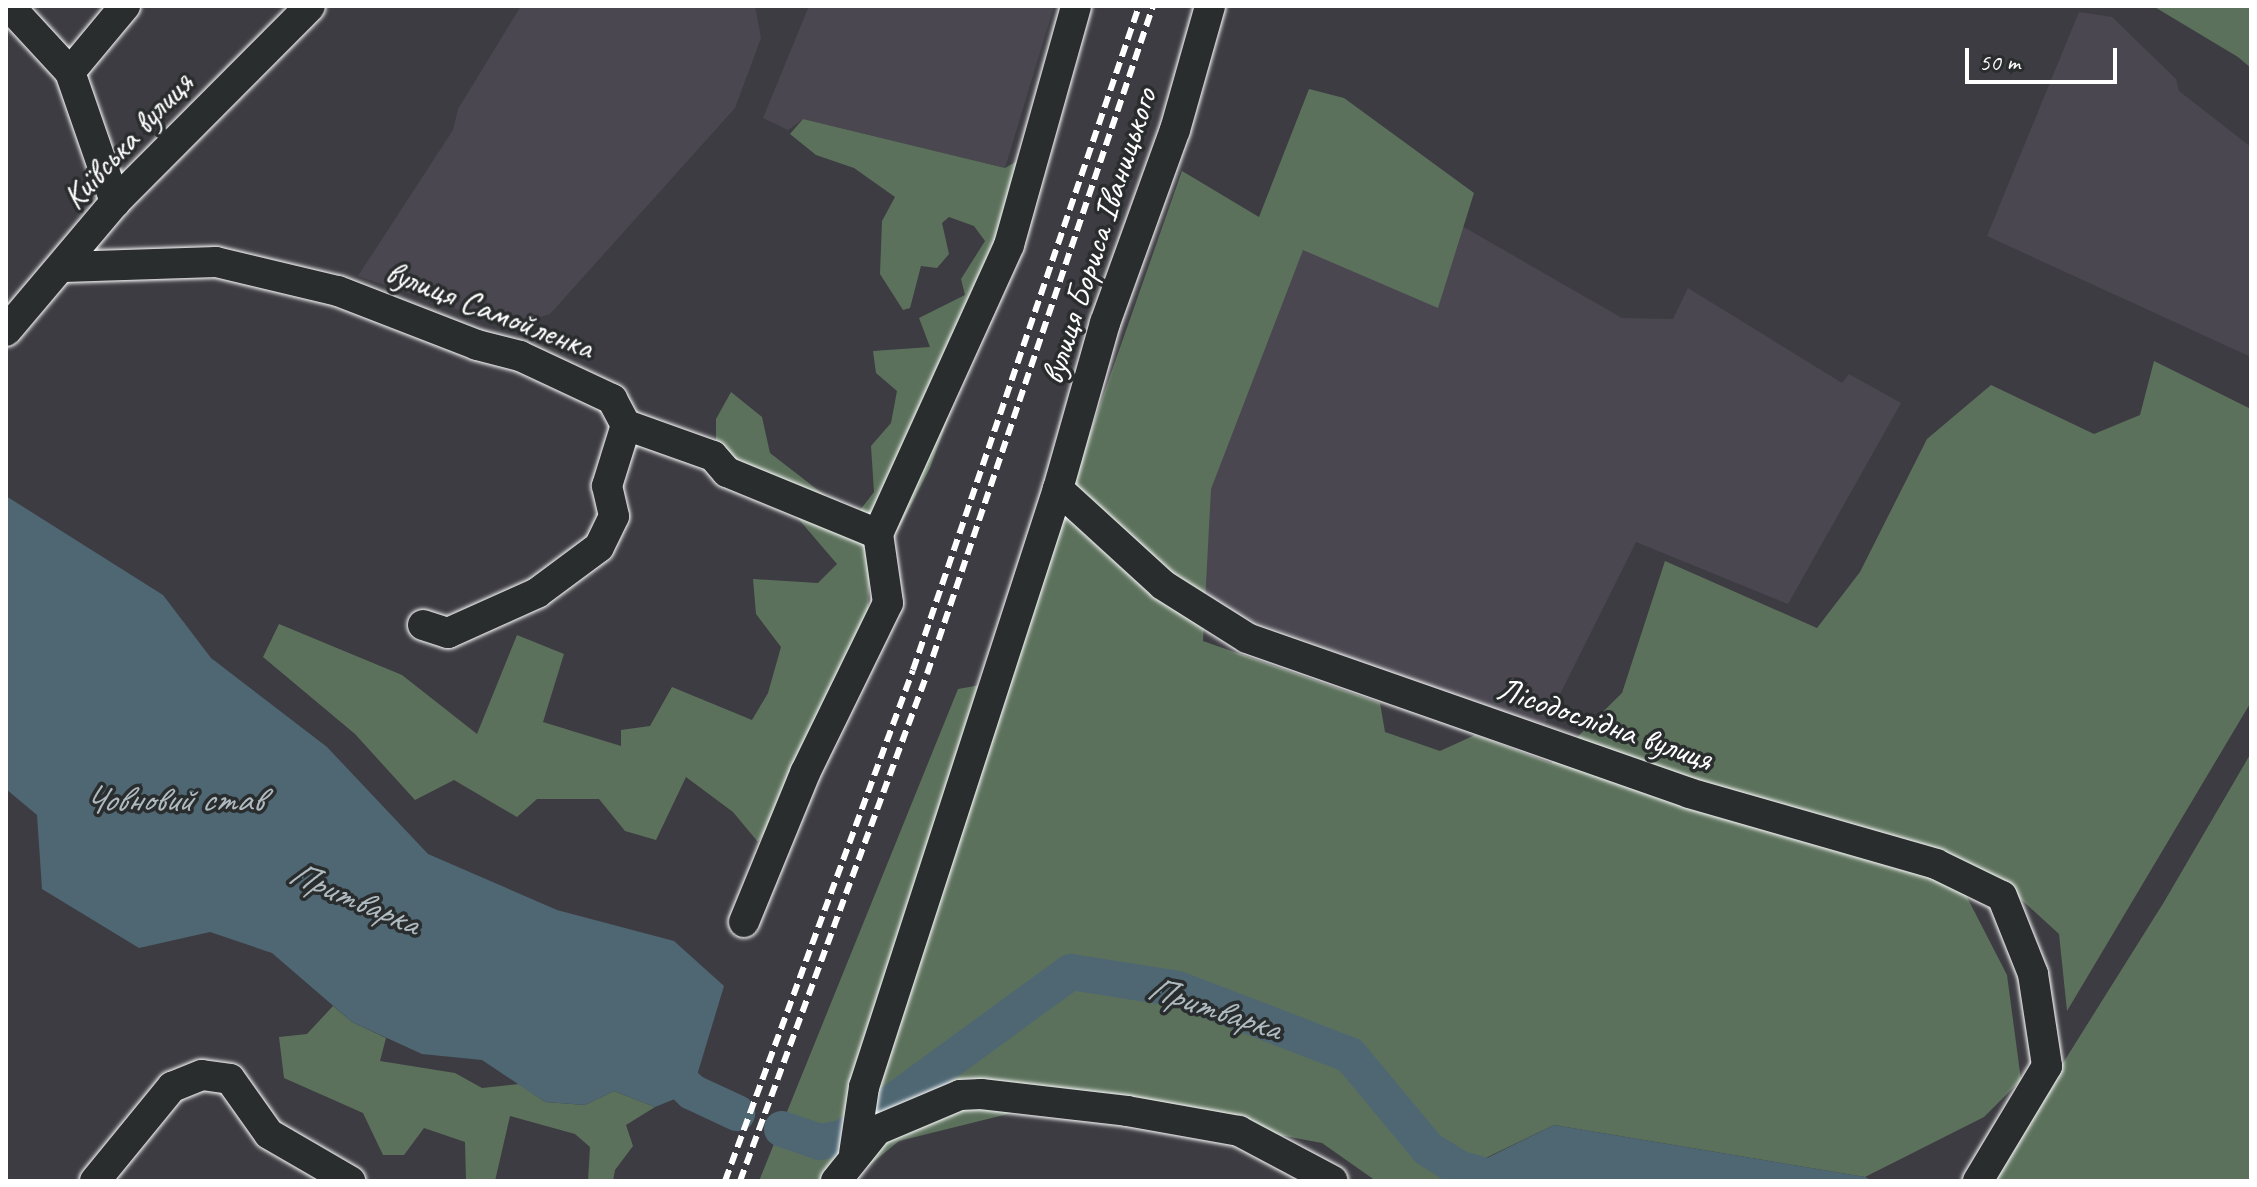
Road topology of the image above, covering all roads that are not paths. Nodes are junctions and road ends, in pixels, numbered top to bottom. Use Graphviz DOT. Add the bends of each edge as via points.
graph roads {
  1 [pos="9,6"];
  2 [pos="125,6"];
  3 [pos="310,6"];
  4 [pos="1076,6"];
  5 [pos="1210,6"];
  6 [pos="70,72"];
  7 [pos="115,202"];
  8 [pos="64,267"];
  9 [pos="6,331"];
  10 [pos="626,425"];
  11 [pos="1058,489"];
  12 [pos="865,530"];
  13 [pos="423,625"];
  14 [pos="744,922"];
  15 [pos="855,1148"];
  16 [pos="95,1181"];
  17 [pos="350,1181"];
  18 [pos="836,1181"];
  19 [pos="1333,1181"];
  20 [pos="1978,1181"];
  1 -- 6 [label="street"];
  2 -- 6 [label="street"];
  3 -- 7 [label="street, Київська вулиця"];
  4 -- 12 [label="street" via="1009,245"];
  5 -- 11 [label="street, вулиця Бориса Іваницького" via="1175,130 1105,323"];
  6 -- 7 [label="street"];
  7 -- 8 [label="street, Київська вулиця"];
  8 -- 9 [label="street, Київська вулиця"];
  8 -- 10 [label="street, вулиця Самойленка" via="216,262 338,291 533,362 612,399"];
  10 -- 12 [label="street" via="713,456 727,472"];
  10 -- 13 [label="street" via="607,486 614,516 599,547 537,593 448,633"];
  11 -- 15 [label="street, вулиця Бориса Іваницького" via="858,1108"];
  11 -- 20 [label="street, Лісодослідна вулиця" via="1163,585 1247,638 1689,793 1936,864 2002,896 2033,974 2047,1066"];
  12 -- 14 [label="street" via="888,603 872,645 805,773"];
  15 -- 18 [label="street"];
  15 -- 19 [label="street" via="877,1130 960,1095 981,1094 1239,1131"];
  16 -- 17 [label="street" via="172,1087 202,1075 230,1079 269,1134"];
}
